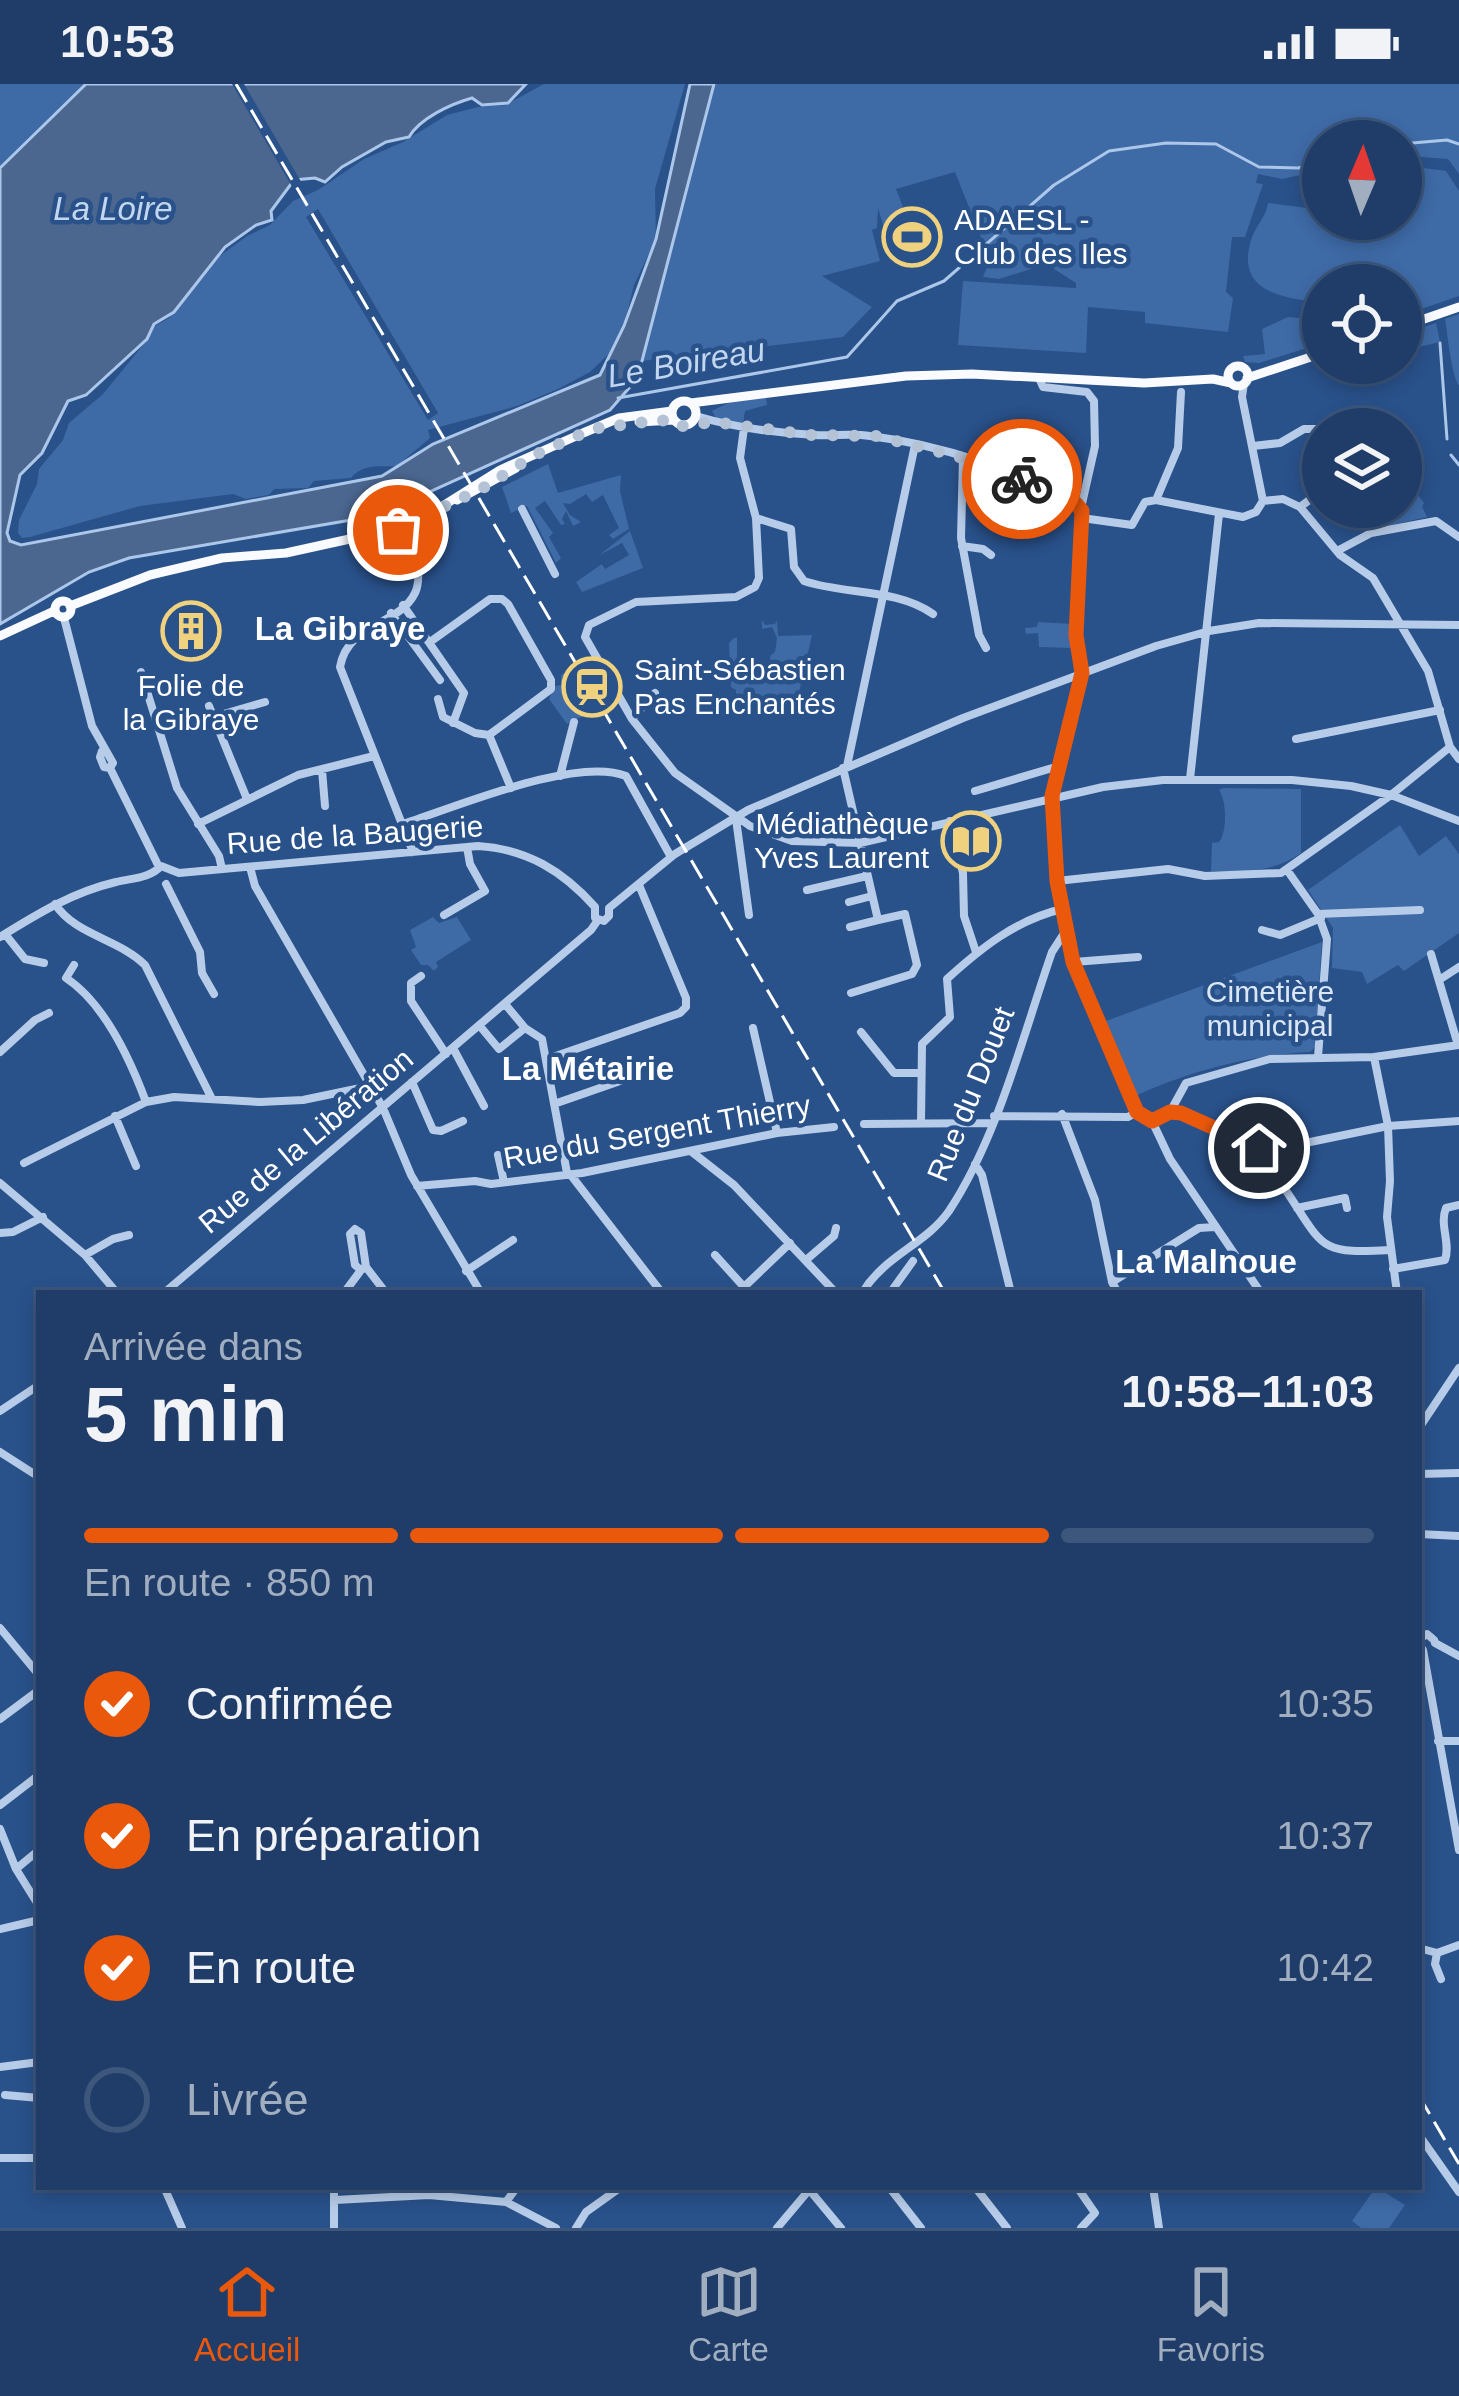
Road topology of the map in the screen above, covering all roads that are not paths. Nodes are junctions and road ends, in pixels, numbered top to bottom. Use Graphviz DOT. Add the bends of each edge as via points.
graph roads {
  1 [pos="1459,307"];
  2 [pos="1422,320"];
  3 [pos="1302,359"];
  4 [pos="1040,378"];
  5 [pos="1238,378"];
  6 [pos="1181,392"];
  7 [pos="694,414"];
  8 [pos="672,416"];
  9 [pos="744,428"];
  10 [pos="1302,430"];
  11 [pos="915,445"];
  12 [pos="1253,446"];
  13 [pos="963,458"];
  14 [pos="1156,500"];
  15 [pos="1263,500"];
  16 [pos="1300,507"];
  17 [pos="522,509"];
  18 [pos="1082,513"];
  19 [pos="1219,514"];
  20 [pos="756,518"];
  21 [pos="407,530"];
  22 [pos="1459,537"];
  23 [pos="962,546"];
  24 [pos="1337,551"];
  25 [pos="991,556"];
  26 [pos="555,574"];
  27 [pos="885,596"];
  28 [pos="403,605"];
  29 [pos="391,614"];
  30 [pos="933,614"];
  31 [pos="59,615"];
  32 [pos="1401,624"];
  33 [pos="1459,625"];
  34 [pos="1209,631"];
  35 [pos="0,636"];
  36 [pos="430,642"];
  37 [pos="986,648"];
  38 [pos="141,671"];
  39 [pos="1082,673"];
  40 [pos="440,680"];
  41 [pos="655,693"];
  42 [pos="438,699"];
  43 [pos="265,702"];
  44 [pos="1440,710"];
  45 [pos="632,719"];
  46 [pos="574,722"];
  47 [pos="453,723"];
  48 [pos="489,735"];
  49 [pos="1296,739"];
  50 [pos="1450,747"];
  51 [pos="374,756"];
  52 [pos="1459,759"];
  53 [pos="1059,766"];
  54 [pos="845,767"];
  55 [pos="322,770"];
  56 [pos="560,776"];
  57 [pos="1190,779"];
  58 [pos="511,788"];
  59 [pos="974,790"];
  60 [pos="1391,796"];
  61 [pos="247,799"];
  62 [pos="1052,800"];
  63 [pos="325,806"];
  64 [pos="736,818"];
  65 [pos="1459,820"];
  66 [pos="950,821"];
  67 [pos="199,824"];
  68 [pos="403,824"];
  69 [pos="860,843"];
  70 [pos="467,847"];
  71 [pos="413,852"];
  72 [pos="673,855"];
  73 [pos="250,867"];
  74 [pos="222,869"];
  75 [pos="1288,870"];
  76 [pos="156,871"];
  77 [pos="172,872"];
  78 [pos="867,876"];
  79 [pos="1057,881"];
  80 [pos="166,884"];
  81 [pos="639,885"];
  82 [pos="807,890"];
  83 [pos="872,896"];
  84 [pos="849,902"];
  85 [pos="55,904"];
  86 [pos="595,907"];
  87 [pos="609,908"];
  88 [pos="1062,909"];
  89 [pos="1420,910"];
  90 [pos="444,915"];
  91 [pos="749,915"];
  92 [pos="1319,916"];
  93 [pos="598,920"];
  94 [pos="878,920"];
  95 [pos="850,927"];
  96 [pos="1262,930"];
  97 [pos="1066,931"];
  98 [pos="3,936"];
  99 [pos="1054,950"];
  100 [pos="1070,950"];
  101 [pos="976,952"];
  102 [pos="1431,953"];
  103 [pos="1138,957"];
  104 [pos="1073,962"];
  105 [pos="44,963"];
  106 [pos="74,965"];
  107 [pos="1459,967"];
  108 [pos="421,976"];
  109 [pos="66,978"];
  110 [pos="1439,980"];
  111 [pos="60,991"];
  112 [pos="851,993"];
  113 [pos="214,994"];
  114 [pos="505,1004"];
  115 [pos="49,1013"];
  116 [pos="479,1025"];
  117 [pos="525,1028"];
  118 [pos="752,1028"];
  119 [pos="861,1033"];
  120 [pos="1458,1045"];
  121 [pos="450,1051"];
  122 [pos="0,1052"];
  123 [pos="1318,1057"];
  124 [pos="1374,1057"];
  125 [pos="547,1058"];
  126 [pos="646,1072"];
  127 [pos="921,1073"];
  128 [pos="412,1082"];
  129 [pos="370,1086"];
  130 [pos="212,1099"];
  131 [pos="146,1102"];
  132 [pos="554,1103"];
  133 [pos="484,1106"];
  134 [pos="383,1108"];
  135 [pos="1137,1112"];
  136 [pos="1170,1112"];
  137 [pos="1062,1114"];
  138 [pos="116,1116"];
  139 [pos="993,1119"];
  140 [pos="463,1120"];
  141 [pos="1152,1121"];
  142 [pos="1459,1121"];
  143 [pos="921,1122"];
  144 [pos="864,1124"];
  145 [pos="1388,1126"];
  146 [pos="833,1127"];
  147 [pos="777,1133"];
  148 [pos="692,1152"];
  149 [pos="498,1155"];
  150 [pos="24,1163"];
  151 [pos="975,1164"];
  152 [pos="136,1166"];
  153 [pos="568,1173"];
  154 [pos="504,1182"];
  155 [pos="0,1184"];
  156 [pos="417,1186"];
  157 [pos="1286,1192"];
  158 [pos="1459,1204"];
  159 [pos="1297,1208"];
  160 [pos="1347,1208"];
  161 [pos="1206,1211"];
  162 [pos="43,1217"];
  163 [pos="1217,1227"];
  164 [pos="836,1228"];
  165 [pos="1199,1228"];
  166 [pos="0,1233"];
  167 [pos="129,1235"];
  168 [pos="513,1240"];
  169 [pos="790,1243"];
  170 [pos="1389,1250"];
  171 [pos="86,1255"];
  172 [pos="716,1255"];
  173 [pos="806,1260"];
  174 [pos="913,1261"];
  175 [pos="1393,1269"];
  176 [pos="466,1270"];
  177 [pos="1112,1282"];
  178 [pos="478,1289"];
  179 [pos="115,1290"];
  180 [pos="168,1290"];
  181 [pos="346,1290"];
  182 [pos="383,1290"];
  183 [pos="660,1290"];
  184 [pos="744,1290"];
  185 [pos="833,1290"];
  186 [pos="864,1290"];
  187 [pos="892,1290"];
  188 [pos="1010,1290"];
  189 [pos="1116,1290"];
  190 [pos="1260,1290"];
  191 [pos="1396,1290"];
  192 [pos="1459,1368"];
  193 [pos="36,1387"];
  194 [pos="1422,1403"];
  195 [pos="1431,1409"];
  196 [pos="0,1412"];
  197 [pos="1422,1423"];
  198 [pos="0,1453"];
  199 [pos="1459,1473"];
  200 [pos="1422,1474"];
  201 [pos="36,1475"];
  202 [pos="1422,1534"];
  203 [pos="1459,1536"];
  204 [pos="0,1628"];
  205 [pos="1422,1640"];
  206 [pos="1422,1656"];
  207 [pos="1459,1656"];
  208 [pos="36,1672"];
  209 [pos="1424,1691"];
  210 [pos="36,1692"];
  211 [pos="0,1719"];
  212 [pos="1459,1741"];
  213 [pos="1438,1742"];
  214 [pos="36,1777"];
  215 [pos="0,1805"];
  216 [pos="0,1829"];
  217 [pos="1459,1850"];
  218 [pos="36,1852"];
  219 [pos="16,1869"];
  220 [pos="36,1901"];
  221 [pos="36,1921"];
  222 [pos="0,1929"];
  223 [pos="1459,1945"];
  224 [pos="1422,1949"];
  225 [pos="1438,1953"];
  226 [pos="1441,1979"];
  227 [pos="36,2062"];
  228 [pos="0,2067"];
  229 [pos="5,2095"];
  230 [pos="36,2098"];
  231 [pos="1422,2139"];
  232 [pos="1431,2150"];
  233 [pos="1422,2151"];
  234 [pos="0,2158"];
  235 [pos="36,2158"];
  236 [pos="165,2190"];
  237 [pos="334,2190"];
  238 [pos="516,2190"];
  239 [pos="616,2190"];
  240 [pos="807,2190"];
  241 [pos="809,2190"];
  242 [pos="891,2190"];
  243 [pos="976,2190"];
  244 [pos="1080,2190"];
  245 [pos="1153,2190"];
  246 [pos="1459,2192"];
  247 [pos="335,2200"];
  248 [pos="506,2202"];
  249 [pos="182,2228"];
  250 [pos="334,2228"];
  251 [pos="556,2228"];
  252 [pos="576,2228"];
  253 [pos="777,2228"];
  254 [pos="841,2228"];
  255 [pos="921,2228"];
  256 [pos="1007,2228"];
  257 [pos="1081,2228"];
  258 [pos="1159,2228"];
  1 -- 2 [label="main road"];
  3 -- 5 [label="main road"];
  4 -- 5 [label="main road"];
  4 -- 7 [label="main road" via="906,376 719,399"];
  4 -- 18 [label="street" via="1042,387 1087,392 1094,401"];
  5 -- 12 [label="street"];
  6 -- 14 [label="street" via="1178,448"];
  7 -- 8 [label="main road" via="682,426"];
  7 -- 8 [label="main road" via="680,402"];
  7 -- 9 [label="street"];
  8 -- 21 [label="main road" via="592,429"];
  9 -- 11 [label="street"];
  9 -- 20 [label="street" via="740,458"];
  10 -- 12 [label="street"];
  11 -- 13 [label="street"];
  11 -- 27 [label="street"];
  12 -- 15 [label="street"];
  13 -- 18 [label="street" via="995,466"];
  13 -- 23 [label="street"];
  14 -- 18 [label="street" via="1145,502 1132,525"];
  14 -- 19 [label="street"];
  15 -- 16 [label="street"];
  15 -- 19 [label="street" via="1250,516"];
  16 -- 24 [label="street"];
  17 -- 26 [label="street"];
  18 -- 39 [label="street"];
  19 -- 34 [label="street"];
  20 -- 27 [label="street" via="791,529 794,566 804,581"];
  20 -- 45 [label="street" via="759,578 750,592 636,602 590,625 585,637"];
  21 -- 28 [label="street" via="417,589"];
  21 -- 31 [label="main road" via="150,574"];
  22 -- 24 [label="street" via="1436,521 1371,533"];
  23 -- 25 [label="street"];
  23 -- 37 [label="street"];
  24 -- 32 [label="street" via="1373,578"];
  27 -- 30 [label="street"];
  27 -- 54 [label="street"];
  28 -- 29 [label="street"];
  28 -- 36 [label="street"];
  29 -- 40 [label="street"];
  29 -- 51 [label="street" via="352,641 340,662"];
  31 -- 35 [label="main road"];
  31 -- 76 [label="street" via="102,751"];
  32 -- 33 [label="street"];
  32 -- 34 [label="street" via="1258,623"];
  32 -- 44 [label="street"];
  34 -- 39 [label="street"];
  34 -- 57 [label="street"];
  36 -- 47 [label="street" via="464,693"];
  36 -- 48 [label="street" via="490,599 508,604 551,688"];
  38 -- 67 [label="street" via="177,788"];
  39 -- 53 [label="street"];
  39 -- 54 [label="street"];
  41 -- 45 [label="street"];
  42 -- 47 [label="street"];
  43 -- 61 [label="street" via="211,711"];
  44 -- 49 [label="street"];
  44 -- 50 [label="street"];
  45 -- 64 [label="street" via="675,773"];
  46 -- 56 [label="street"];
  47 -- 48 [label="street"];
  48 -- 58 [label="street"];
  50 -- 52 [label="street"];
  50 -- 60 [label="street"];
  51 -- 55 [label="street"];
  51 -- 68 [label="street"];
  53 -- 59 [label="street"];
  53 -- 62 [label="street"];
  54 -- 64 [label="street"];
  54 -- 69 [label="street"];
  55 -- 61 [label="street"];
  55 -- 63 [label="street"];
  56 -- 58 [label="street"];
  56 -- 72 [label="street" via="599,769 626,776"];
  57 -- 60 [label="street" via="1292,780"];
  57 -- 62 [label="street"];
  58 -- 68 [label="street"];
  60 -- 65 [label="street"];
  60 -- 75 [label="street"];
  61 -- 67 [label="street"];
  62 -- 66 [label="street"];
  62 -- 79 [label="street"];
  64 -- 69 [label="street" via="791,841"];
  64 -- 72 [label="street"];
  64 -- 91 [label="street"];
  66 -- 69 [label="street"];
  66 -- 101 [label="street"];
  67 -- 74 [label="street"];
  68 -- 71 [label="street"];
  69 -- 78 [label="street"];
  70 -- 71 [label="street, Rue de la Baugerie"];
  70 -- 86 [label="street, Rue de la Baugerie" via="543,862"];
  70 -- 90 [label="street" via="484,891"];
  71 -- 73 [label="street, Rue de la Baugerie"];
  72 -- 81 [label="street"];
  73 -- 74 [label="street, Rue de la Baugerie"];
  73 -- 129 [label="street"];
  74 -- 77 [label="street, Rue de la Baugerie"];
  75 -- 79 [label="street" via="1205,876 1168,869"];
  75 -- 92 [label="street"];
  76 -- 77 [label="street"];
  76 -- 80 [label="street"];
  76 -- 85 [label="street"];
  77 -- 80 [label="street"];
  78 -- 82 [label="street"];
  78 -- 83 [label="street"];
  79 -- 88 [label="street"];
  80 -- 113 [label="street"];
  81 -- 87 [label="street"];
  81 -- 125 [label="street" via="686,1007"];
  83 -- 84 [label="street"];
  83 -- 94 [label="street"];
  85 -- 98 [label="street"];
  85 -- 130 [label="street" via="69,921 145,965"];
  86 -- 87 [label="street"];
  86 -- 93 [label="street"];
  87 -- 93 [label="street" via="607,920"];
  88 -- 97 [label="street"];
  88 -- 101 [label="street"];
  89 -- 92 [label="street"];
  92 -- 96 [label="street" via="1280,934"];
  92 -- 123 [label="street" via="1328,962"];
  93 -- 114 [label="street, Rue de la Libération"];
  94 -- 95 [label="street"];
  94 -- 112 [label="street" via="905,914 917,970"];
  97 -- 99 [label="street, Rue du Douet"];
  97 -- 100 [label="street"];
  98 -- 105 [label="street" via="25,959"];
  99 -- 100 [label="street"];
  99 -- 139 [label="street, Rue du Douet"];
  100 -- 104 [label="street"];
  101 -- 127 [label="street" via="947,979 950,1015 922,1041"];
  102 -- 110 [label="street"];
  103 -- 104 [label="street"];
  104 -- 135 [label="street"];
  106 -- 109 [label="street"];
  107 -- 110 [label="street"];
  108 -- 121 [label="street" via="411,982 411,1001"];
  109 -- 111 [label="street"];
  109 -- 131 [label="street" via="95,1005"];
  110 -- 120 [label="street"];
  114 -- 116 [label="street, Rue de la Libération"];
  114 -- 117 [label="street"];
  115 -- 122 [label="street"];
  116 -- 117 [label="street" via="499,1049"];
  116 -- 121 [label="street, Rue de la Libération"];
  117 -- 125 [label="street" via="542,1039"];
  118 -- 147 [label="street"];
  119 -- 127 [label="street" via="894,1073"];
  120 -- 124 [label="street"];
  121 -- 128 [label="street, Rue de la Libération"];
  121 -- 133 [label="street"];
  123 -- 124 [label="street"];
  123 -- 136 [label="street" via="1270,1059 1190,1081"];
  124 -- 145 [label="street"];
  125 -- 132 [label="street"];
  126 -- 132 [label="street"];
  127 -- 143 [label="street"];
  128 -- 134 [label="street, Rue de la Libération"];
  128 -- 140 [label="street" via="433,1130"];
  129 -- 130 [label="street" via="304,1100"];
  129 -- 134 [label="street"];
  130 -- 131 [label="street"];
  131 -- 138 [label="street"];
  132 -- 153 [label="street"];
  134 -- 156 [label="street"];
  134 -- 180 [label="street, Rue de la Libération"];
  135 -- 137 [label="street"];
  135 -- 141 [label="street"];
  136 -- 141 [label="street"];
  136 -- 145 [label="street" via="1259,1148"];
  137 -- 139 [label="street"];
  137 -- 177 [label="street" via="1095,1200"];
  138 -- 150 [label="street"];
  138 -- 152 [label="street"];
  139 -- 143 [label="street"];
  139 -- 151 [label="street, Rue du Douet"];
  141 -- 161 [label="street"];
  142 -- 145 [label="street"];
  143 -- 144 [label="street"];
  145 -- 170 [label="street"];
  146 -- 147 [label="street, Rue du Sergent Thierry"];
  147 -- 148 [label="street, Rue du Sergent Thierry"];
  148 -- 153 [label="street, Rue du Sergent Thierry"];
  148 -- 169 [label="street"];
  149 -- 154 [label="street"];
  151 -- 186 [label="street, Rue du Douet" via="949,1210"];
  151 -- 188 [label="street"];
  153 -- 154 [label="street, Rue du Sergent Thierry"];
  153 -- 183 [label="street"];
  154 -- 156 [label="street, Rue du Sergent Thierry"];
  155 -- 162 [label="street"];
  156 -- 176 [label="street"];
  157 -- 159 [label="street"];
  158 -- 175 [label="street" via="1443,1216 1445,1260"];
  159 -- 160 [label="street" via="1345,1198"];
  159 -- 170 [label="street" via="1326,1246"];
  161 -- 163 [label="street"];
  161 -- 165 [label="street"];
  162 -- 166 [label="street"];
  162 -- 171 [label="street"];
  163 -- 165 [label="street"];
  163 -- 190 [label="street"];
  164 -- 173 [label="street"];
  165 -- 177 [label="street"];
  167 -- 171 [label="street"];
  168 -- 176 [label="street"];
  169 -- 173 [label="street"];
  169 -- 184 [label="street"];
  170 -- 175 [label="street"];
  171 -- 179 [label="street"];
  172 -- 184 [label="street"];
  173 -- 185 [label="street"];
  174 -- 187 [label="street"];
  175 -- 191 [label="street"];
  176 -- 178 [label="street"];
  177 -- 189 [label="street"];
  181 -- 182 [label="street" via="364,1268"];
  192 -- 195 [label="street"];
  193 -- 196 [label="street"];
  194 -- 195 [label="street"];
  195 -- 197 [label="street"];
  198 -- 201 [label="street"];
  199 -- 200 [label="street"];
  202 -- 203 [label="street"];
  204 -- 208 [label="street"];
  205 -- 207 [label="street" via="1430,1651 1435,1643"];
  206 -- 209 [label="street"];
  209 -- 213 [label="street"];
  210 -- 211 [label="street"];
  212 -- 213 [label="street"];
  213 -- 217 [label="street"];
  214 -- 215 [label="street"];
  216 -- 219 [label="street"];
  218 -- 219 [label="street"];
  219 -- 220 [label="street"];
  221 -- 222 [label="street"];
  223 -- 225 [label="street"];
  224 -- 225 [label="street"];
  225 -- 226 [label="street"];
  227 -- 228 [label="street"];
  229 -- 230 [label="street"];
  231 -- 232 [label="street"];
  232 -- 233 [label="street"];
  232 -- 246 [label="street"];
  234 -- 235 [label="street"];
  236 -- 249 [label="street"];
  237 -- 247 [label="street"];
  238 -- 248 [label="street"];
  239 -- 252 [label="street"];
  240 -- 253 [label="street"];
  241 -- 254 [label="street"];
  242 -- 255 [label="street"];
  243 -- 256 [label="street"];
  244 -- 257 [label="street" via="1094,2213"];
  245 -- 258 [label="street"];
  247 -- 248 [label="street" via="430,2195"];
  247 -- 250 [label="street"];
  248 -- 251 [label="street"];
}
